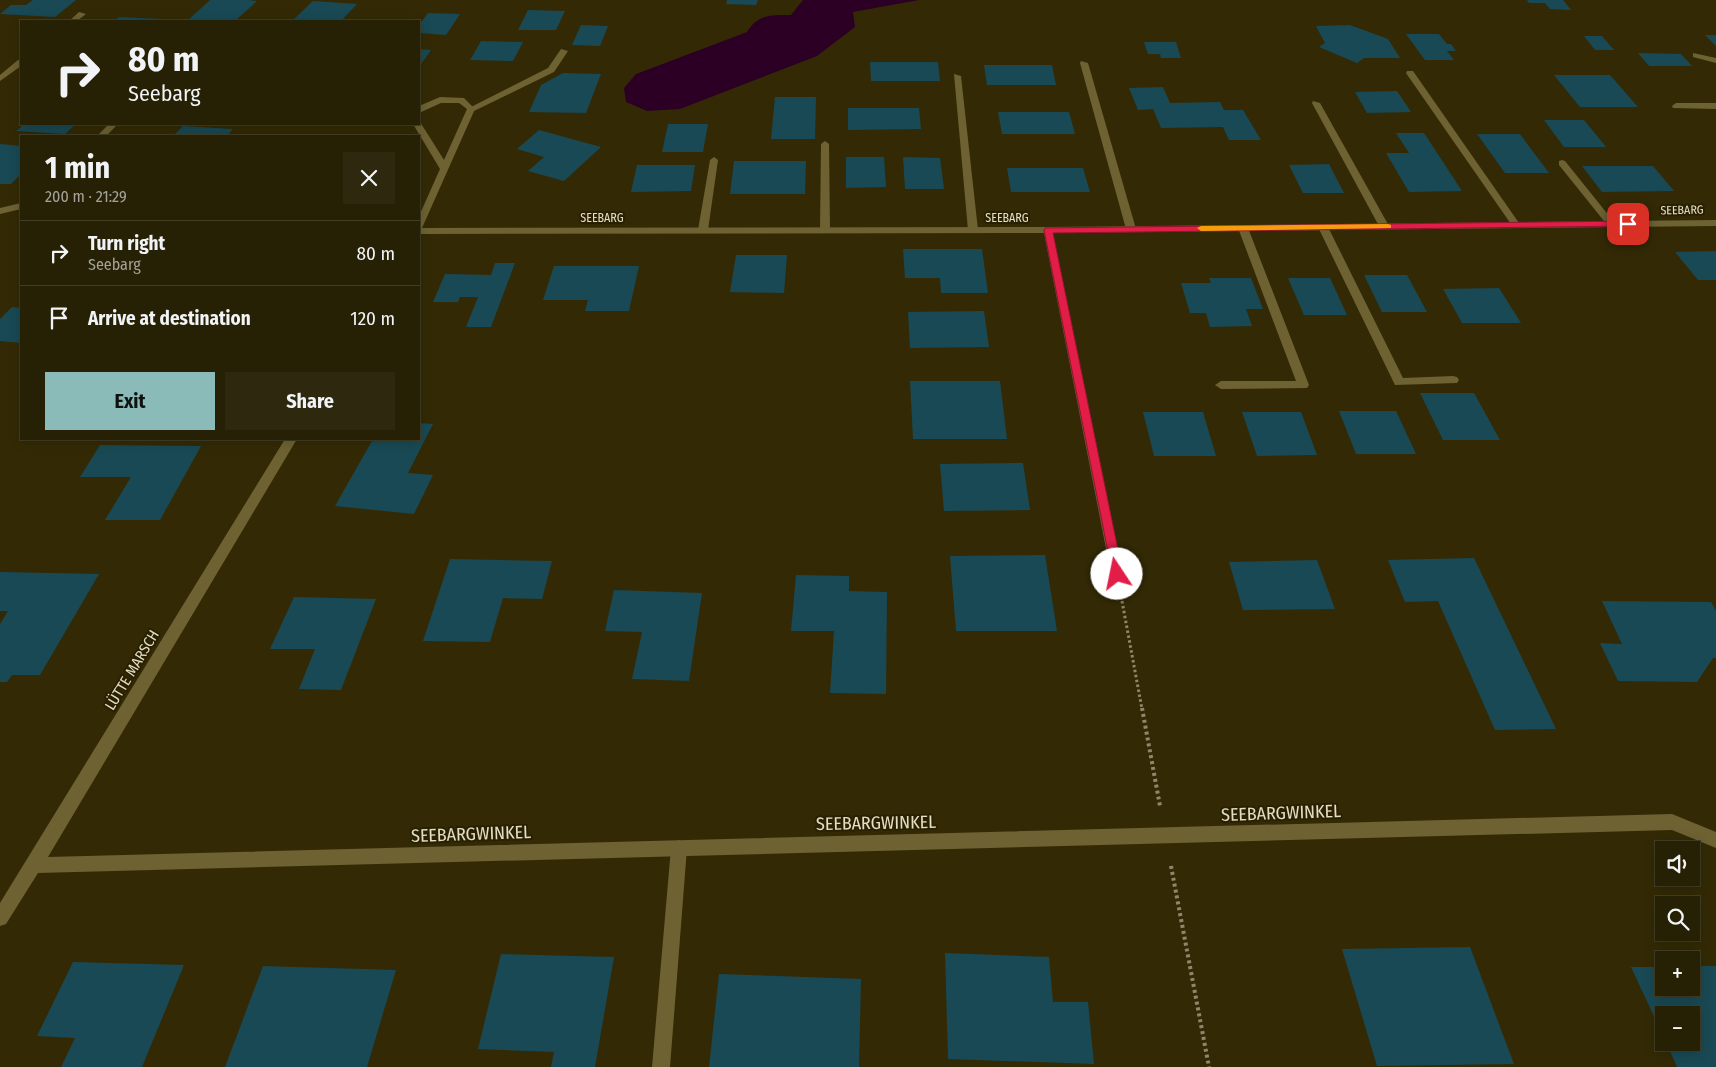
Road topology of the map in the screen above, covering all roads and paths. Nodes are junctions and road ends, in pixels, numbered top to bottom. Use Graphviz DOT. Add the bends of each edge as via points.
graph roads {
  1 [pos="82,14"];
  2 [pos="74,20"];
  3 [pos="564,52"];
  4 [pos="1696,55"];
  5 [pos="1716,61"];
  6 [pos="20,63"];
  7 [pos="1084,63"];
  8 [pos="1410,73"];
  9 [pos="957,76"];
  10 [pos="0,79"];
  11 [pos="1316,103"];
  12 [pos="1676,106"];
  13 [pos="1716,106"];
  14 [pos="420,108"];
  15 [pos="471,109"];
  16 [pos="113,125"];
  17 [pos="418,125"];
  18 [pos="102,135"];
  19 [pos="825,144"];
  20 [pos="714,160"];
  21 [pos="1562,163"];
  22 [pos="444,168"];
  23 [pos="20,206"];
  24 [pos="0,211"];
  25 [pos="1716,223"];
  26 [pos="420,224"];
  27 [pos="1610,224"];
  28 [pos="1516,225"];
  29 [pos="1384,226"];
  30 [pos="1323,227"];
  31 [pos="1243,228"];
  32 [pos="1131,229"];
  33 [pos="704,230"];
  34 [pos="825,230"];
  35 [pos="973,230"];
  36 [pos="1048,230"];
  37 [pos="420,231"];
  38 [pos="1454,380"];
  39 [pos="1221,385"];
  40 [pos="290,440"];
  41 [pos="1117,574"];
  42 [pos="1716,840"];
  43 [pos="679,848"];
  44 [pos="34,865"];
  45 [pos="0,918"];
  46 [pos="661,1067"];
  1 -- 2 [label="street"];
  3 -- 15 [label="street" via="551,70"];
  4 -- 5 [label="street"];
  6 -- 10 [label="street"];
  7 -- 32 [label="street"];
  8 -- 28 [label="street"];
  9 -- 35 [label="street"];
  11 -- 29 [label="street"];
  12 -- 13 [label="street"];
  14 -- 15 [label="street" via="440,100 461,100"];
  15 -- 22 [label="street"];
  16 -- 18 [label="street"];
  17 -- 22 [label="street"];
  19 -- 34 [label="street"];
  20 -- 33 [label="street"];
  21 -- 27 [label="street"];
  22 -- 26 [label="street"];
  23 -- 24 [label="street"];
  25 -- 27 [label="street, SEEBARG"];
  27 -- 28 [label="street, SEEBARG"];
  28 -- 29 [label="street, SEEBARG"];
  29 -- 30 [label="street, SEEBARG"];
  30 -- 31 [label="street, SEEBARG"];
  30 -- 38 [label="street" via="1399,382"];
  31 -- 32 [label="street, SEEBARG"];
  31 -- 39 [label="street" via="1304,385"];
  32 -- 36 [label="street, SEEBARG"];
  33 -- 34 [label="street, SEEBARG"];
  33 -- 37 [label="street, SEEBARG"];
  34 -- 35 [label="street, SEEBARG"];
  35 -- 36 [label="street, SEEBARG"];
  36 -- 41 [label="street"];
  40 -- 44 [label="street, LÜTTE MARSCH"];
  42 -- 43 [label="street, SEEBARGWINKEL" via="1672,822"];
  43 -- 44 [label="street, SEEBARGWINKEL"];
  43 -- 46 [label="street"];
  44 -- 45 [label="street, LÜTTE MARSCH"];
}
